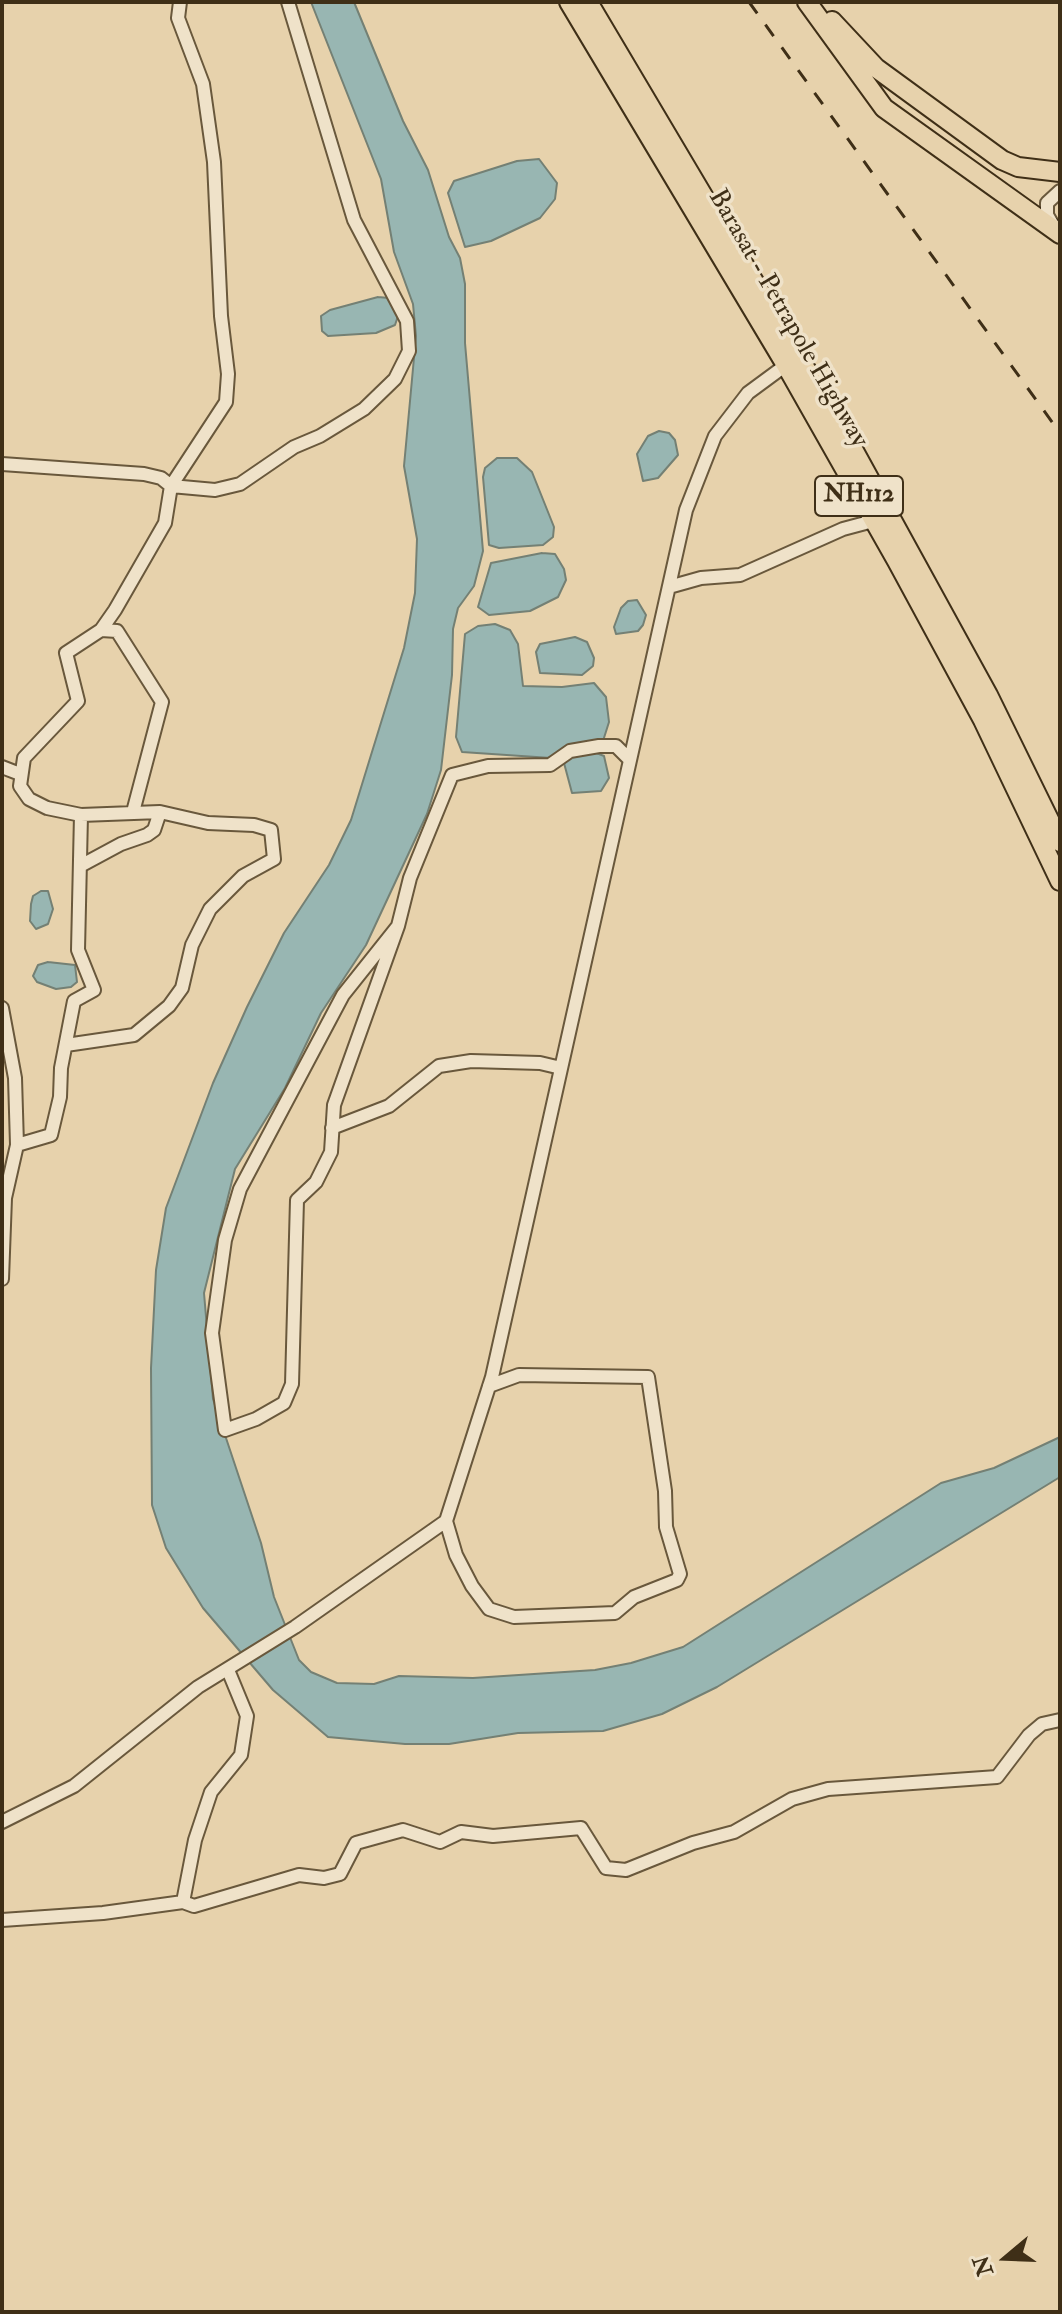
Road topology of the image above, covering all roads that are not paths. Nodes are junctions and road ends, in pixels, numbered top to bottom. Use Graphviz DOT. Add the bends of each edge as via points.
graph roads {
  1 [pos="180,2"];
  2 [pos="288,2"];
  3 [pos="569,2"];
  4 [pos="588,2"];
  5 [pos="807,2"];
  6 [pos="820,2"];
  7 [pos="1060,172"];
  8 [pos="1060,191"];
  9 [pos="1058,232"];
  10 [pos="786,365"];
  11 [pos="2,464"];
  12 [pos="171,486"];
  13 [pos="873,521"];
  14 [pos="669,587"];
  15 [pos="101,630"];
  16 [pos="628,758"];
  17 [pos="2,767"];
  18 [pos="20,774"];
  19 [pos="2,778"];
  20 [pos="133,812"];
  21 [pos="160,812"];
  22 [pos="81,815"];
  23 [pos="1060,842"];
  24 [pos="82,865"];
  25 [pos="1060,881"];
  26 [pos="398,926"];
  27 [pos="2,1008"];
  28 [pos="66,1045"];
  29 [pos="561,1068"];
  30 [pos="332,1128"];
  31 [pos="17,1145"];
  32 [pos="2,1279"];
  33 [pos="489,1386"];
  34 [pos="446,1521"];
  35 [pos="230,1669"];
  36 [pos="1060,1720"];
  37 [pos="2,1822"];
  38 [pos="183,1902"];
  39 [pos="2,1920"];
  1 -- 12 [label="street" via="178,18 203,84 214,162 228,374 226,402"];
  2 -- 12 [label="street" via="354,220 407,321 409,351 395,379 364,409 240,484 215,490"];
  3 -- 10 [label="highway, Barasat - Petrapole Highway / NH112"];
  4 -- 23 [label="highway, Barasat - Petrapole Highway / NH112" via="841,427 988,695"];
  5 -- 9 [label="highway" via="884,108"];
  6 -- 7 [label="highway" via="851,45 876,68 1002,160"];
  8 -- 9 [label="street" via="1046,209"];
  10 -- 13 [label="highway, Barasat - Petrapole Highway / NH112"];
  10 -- 14 [label="street" via="748,393 715,436 690,497"];
  11 -- 12 [label="street" via="144,474"];
  12 -- 15 [label="street" via="165,523"];
  13 -- 14 [label="street" via="740,575"];
  13 -- 25 [label="highway, Barasat - Petrapole Highway / NH112" via="983,720"];
  14 -- 16 [label="street"];
  15 -- 18 [label="street" via="66,653 78,701 30,747"];
  15 -- 20 [label="street" via="117,631 162,702"];
  16 -- 26 [label="street" via="616,746 599,746 570,751 545,766 488,766 452,775 410,878"];
  16 -- 29 [label="street"];
  17 -- 18 [label="street"];
  18 -- 19 [label="street"];
  18 -- 22 [label="street" via="20,786 29,799"];
  20 -- 21 [label="street"];
  20 -- 22 [label="street"];
  21 -- 24 [label="street" via="147,835"];
  21 -- 28 [label="street" via="271,830 274,859 243,876 210,909 192,945 182,988 169,1006 134,1035"];
  22 -- 24 [label="street"];
  24 -- 28 [label="street" via="78,950 94,990 74,1001"];
  26 -- 30 [label="street" via="334,1105"];
  26 -- 30 [label="street" via="343,995 240,1189 225,1240 212,1333 225,1430 284,1403 292,1384 297,1200 316,1182 331,1152"];
  27 -- 31 [label="street" via="15,1078"];
  28 -- 31 [label="street" via="51,1135"];
  29 -- 30 [label="street" via="471,1061 439,1066 389,1106"];
  29 -- 33 [label="street"];
  31 -- 32 [label="street" via="5,1198"];
  33 -- 34 [label="street"];
  33 -- 34 [label="street" via="519,1375 648,1377 666,1527 680,1574 615,1613 514,1617 489,1609 472,1586"];
  34 -- 35 [label="street"];
  35 -- 37 [label="street" via="198,1687 74,1786"];
  35 -- 38 [label="street" via="247,1716 241,1755 211,1792"];
  36 -- 38 [label="street" via="1042,1724 1029,1735 997,1777 828,1789 792,1799 734,1832 626,1870 606,1868 581,1828 493,1836 461,1832 440,1842 403,1830 356,1843 340,1874 299,1875 194,1906"];
  38 -- 39 [label="street"];
}
